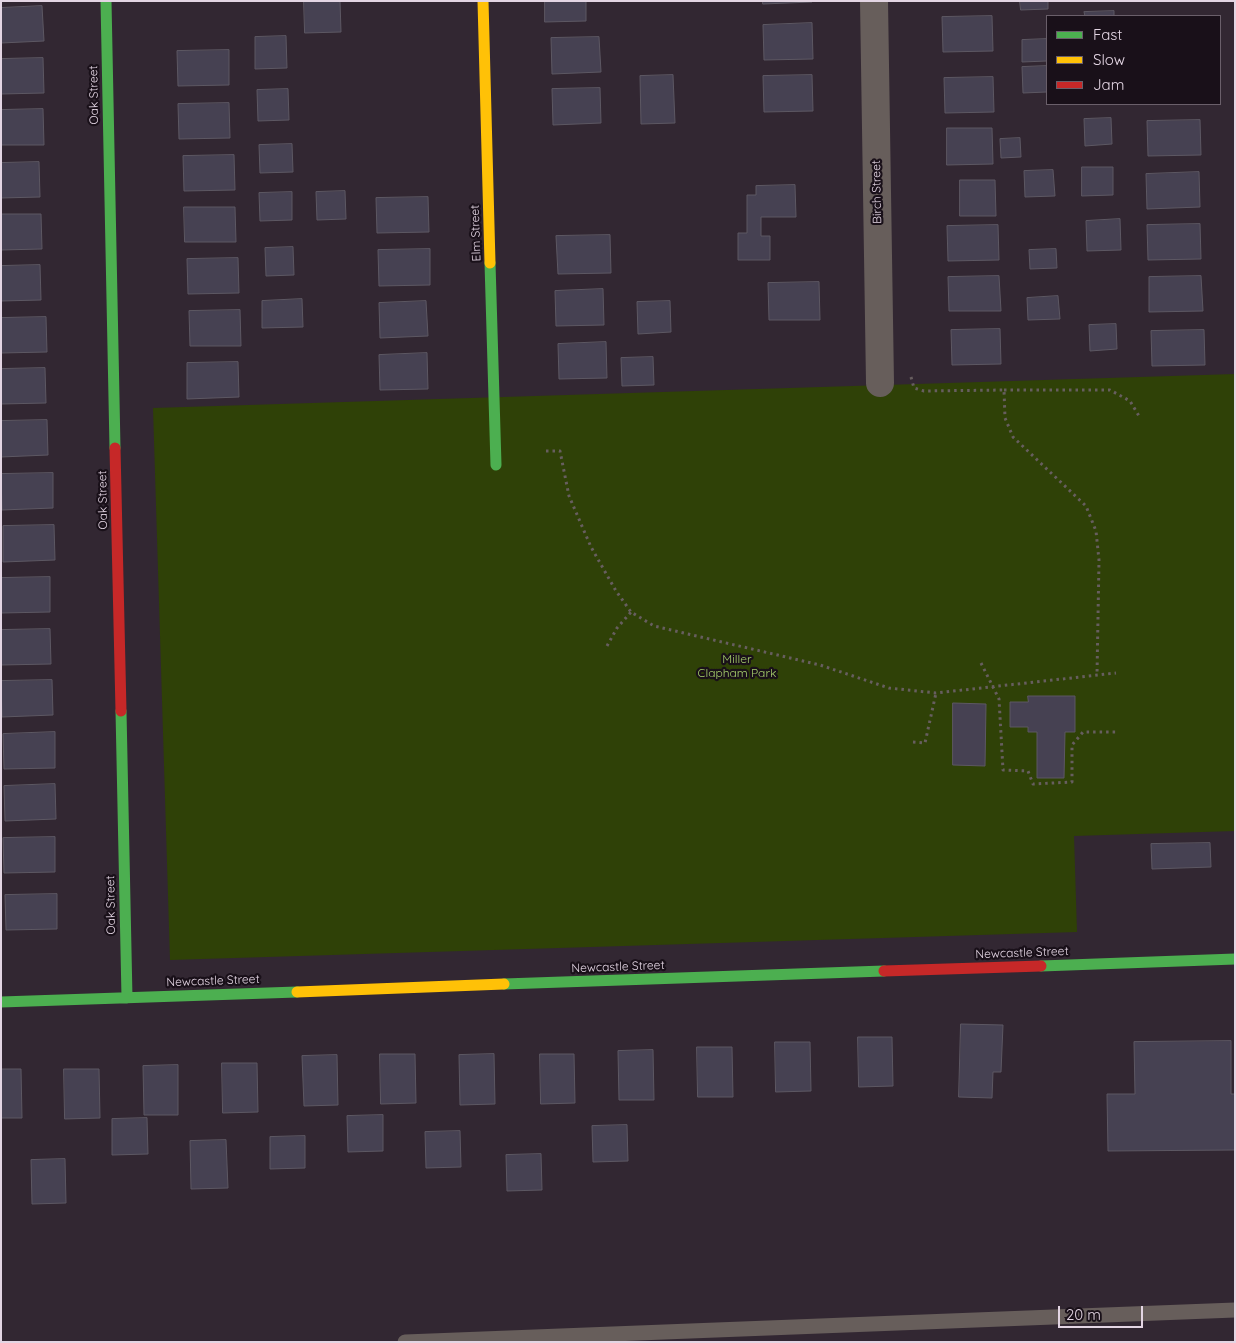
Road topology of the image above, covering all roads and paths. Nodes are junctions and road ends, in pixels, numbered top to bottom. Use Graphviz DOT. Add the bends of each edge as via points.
graph roads {
  1 [pos="106,1"];
  2 [pos="483,1"];
  3 [pos="874,1"];
  4 [pos="911,377"];
  5 [pos="880,383"];
  6 [pos="1004,390"];
  7 [pos="1139,416"];
  8 [pos="546,451"];
  9 [pos="496,465"];
  10 [pos="631,612"];
  11 [pos="607,646"];
  12 [pos="981,663"];
  13 [pos="1116,673"];
  14 [pos="1098,675"];
  15 [pos="992,686"];
  16 [pos="936,693"];
  17 [pos="1117,732"];
  18 [pos="913,742"];
  19 [pos="1235,959"];
  20 [pos="127,998"];
  21 [pos="1,1002"];
  22 [pos="1235,1310"];
  23 [pos="405,1342"];
  1 -- 20 [label="street, Oak Street"];
  2 -- 9 [label="street, Elm Street"];
  3 -- 5 [label="street, Birch Street"];
  4 -- 6 [label="path" via="914,388 924,391"];
  6 -- 7 [label="path" via="1110,390 1130,401"];
  6 -- 14 [label="path" via="1005,418 1013,437 1086,506 1096,531 1099,560"];
  8 -- 10 [label="path" via="560,452 569,496 591,548"];
  10 -- 11 [label="path"];
  10 -- 16 [label="path" via="654,626 820,665 889,688"];
  12 -- 15 [label="path"];
  13 -- 14 [label="path"];
  14 -- 15 [label="path"];
  15 -- 16 [label="path"];
  15 -- 17 [label="path" via="1000,699 1003,770 1028,771 1033,784 1072,782 1072,745 1083,732"];
  16 -- 18 [label="path" via="925,743"];
  19 -- 20 [label="street, Newcastle Street"];
  20 -- 21 [label="street, Newcastle Street"];
  22 -- 23 [label="lane"];
}
